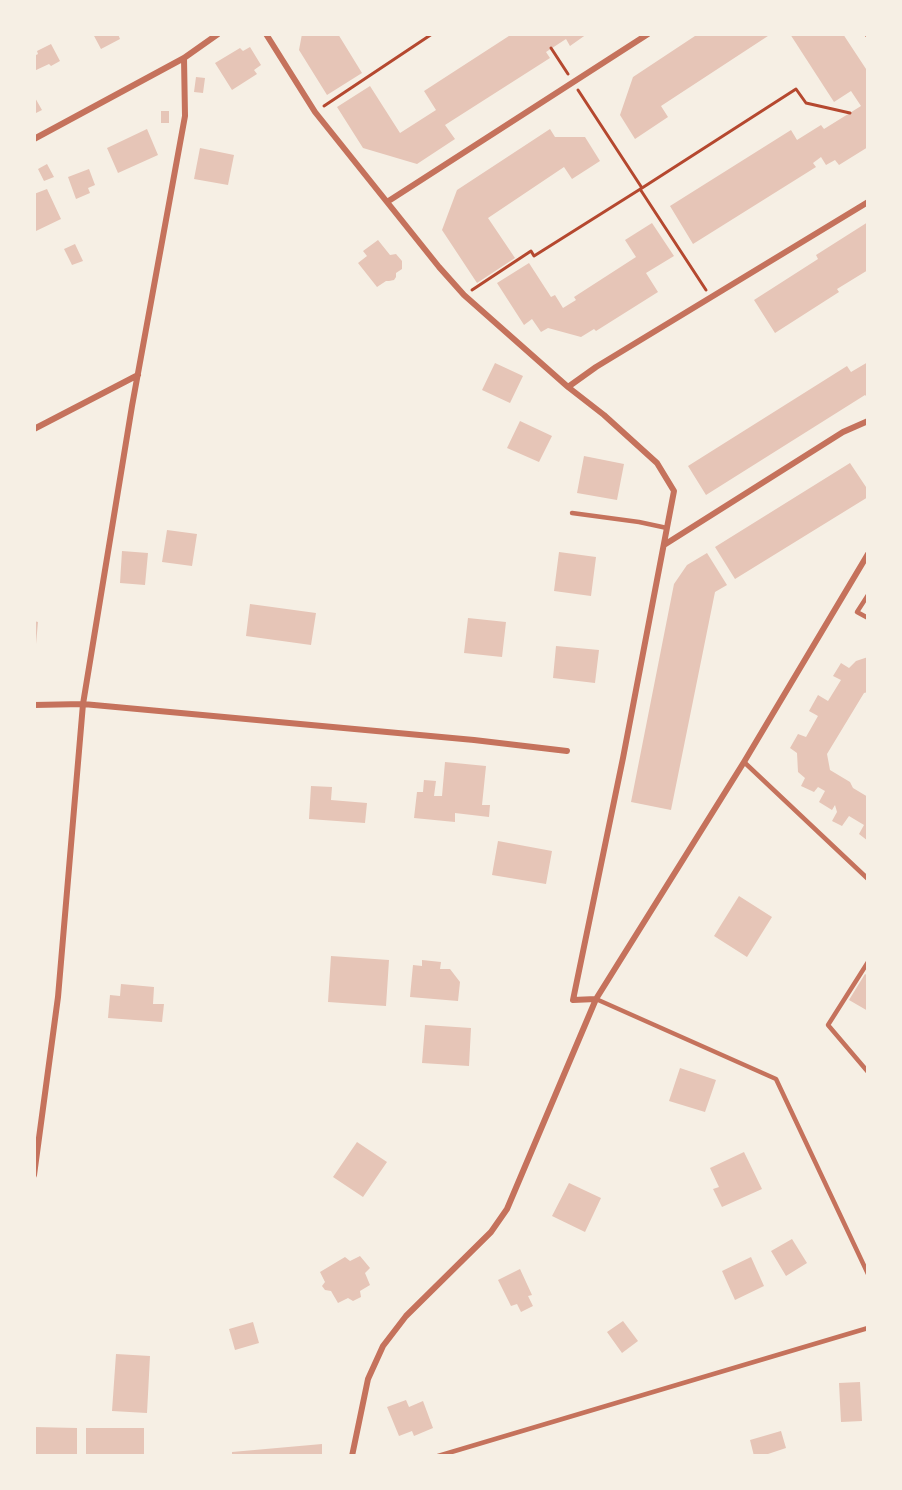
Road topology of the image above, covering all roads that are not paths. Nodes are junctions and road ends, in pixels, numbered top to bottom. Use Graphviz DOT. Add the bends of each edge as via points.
graph roads {
  1 [pos="218,34"];
  2 [pos="267,34"];
  3 [pos="648,34"];
  4 [pos="184,58"];
  5 [pos="34,139"];
  6 [pos="387,202"];
  7 [pos="867,202"];
  8 [pos="138,375"];
  9 [pos="568,387"];
  10 [pos="867,421"];
  11 [pos="34,429"];
  12 [pos="572,513"];
  13 [pos="667,528"];
  14 [pos="664,545"];
  15 [pos="867,554"];
  16 [pos="867,595"];
  17 [pos="867,618"];
  18 [pos="82,704"];
  19 [pos="34,705"];
  20 [pos="567,751"];
  21 [pos="744,762"];
  22 [pos="867,879"];
  23 [pos="867,962"];
  24 [pos="596,999"];
  25 [pos="867,1072"];
  26 [pos="34,1175"];
  27 [pos="867,1274"];
  28 [pos="867,1328"];
  29 [pos="352,1455"];
  30 [pos="438,1455"];
  1 -- 4 [label="street"];
  2 -- 6 [label="street" via="315,112"];
  3 -- 6 [label="street"];
  4 -- 5 [label="street"];
  4 -- 8 [label="street" via="185,116"];
  6 -- 9 [label="street" via="464,296"];
  7 -- 9 [label="street"];
  8 -- 11 [label="street"];
  8 -- 18 [label="street"];
  9 -- 13 [label="street" via="657,463 674,491"];
  10 -- 14 [label="street" via="843,432"];
  12 -- 13 [label="lane"];
  13 -- 14 [label="street"];
  14 -- 24 [label="street" via="573,1000"];
  15 -- 21 [label="street"];
  16 -- 17 [label="lane" via="857,612"];
  18 -- 19 [label="street"];
  18 -- 20 [label="street"];
  18 -- 26 [label="street" via="58,997"];
  21 -- 22 [label="lane"];
  21 -- 24 [label="street"];
  23 -- 25 [label="lane" via="828,1025"];
  24 -- 27 [label="lane" via="776,1079"];
  24 -- 29 [label="street" via="507,1209 491,1232 406,1316 383,1346 368,1379"];
  28 -- 30 [label="lane"];
}
